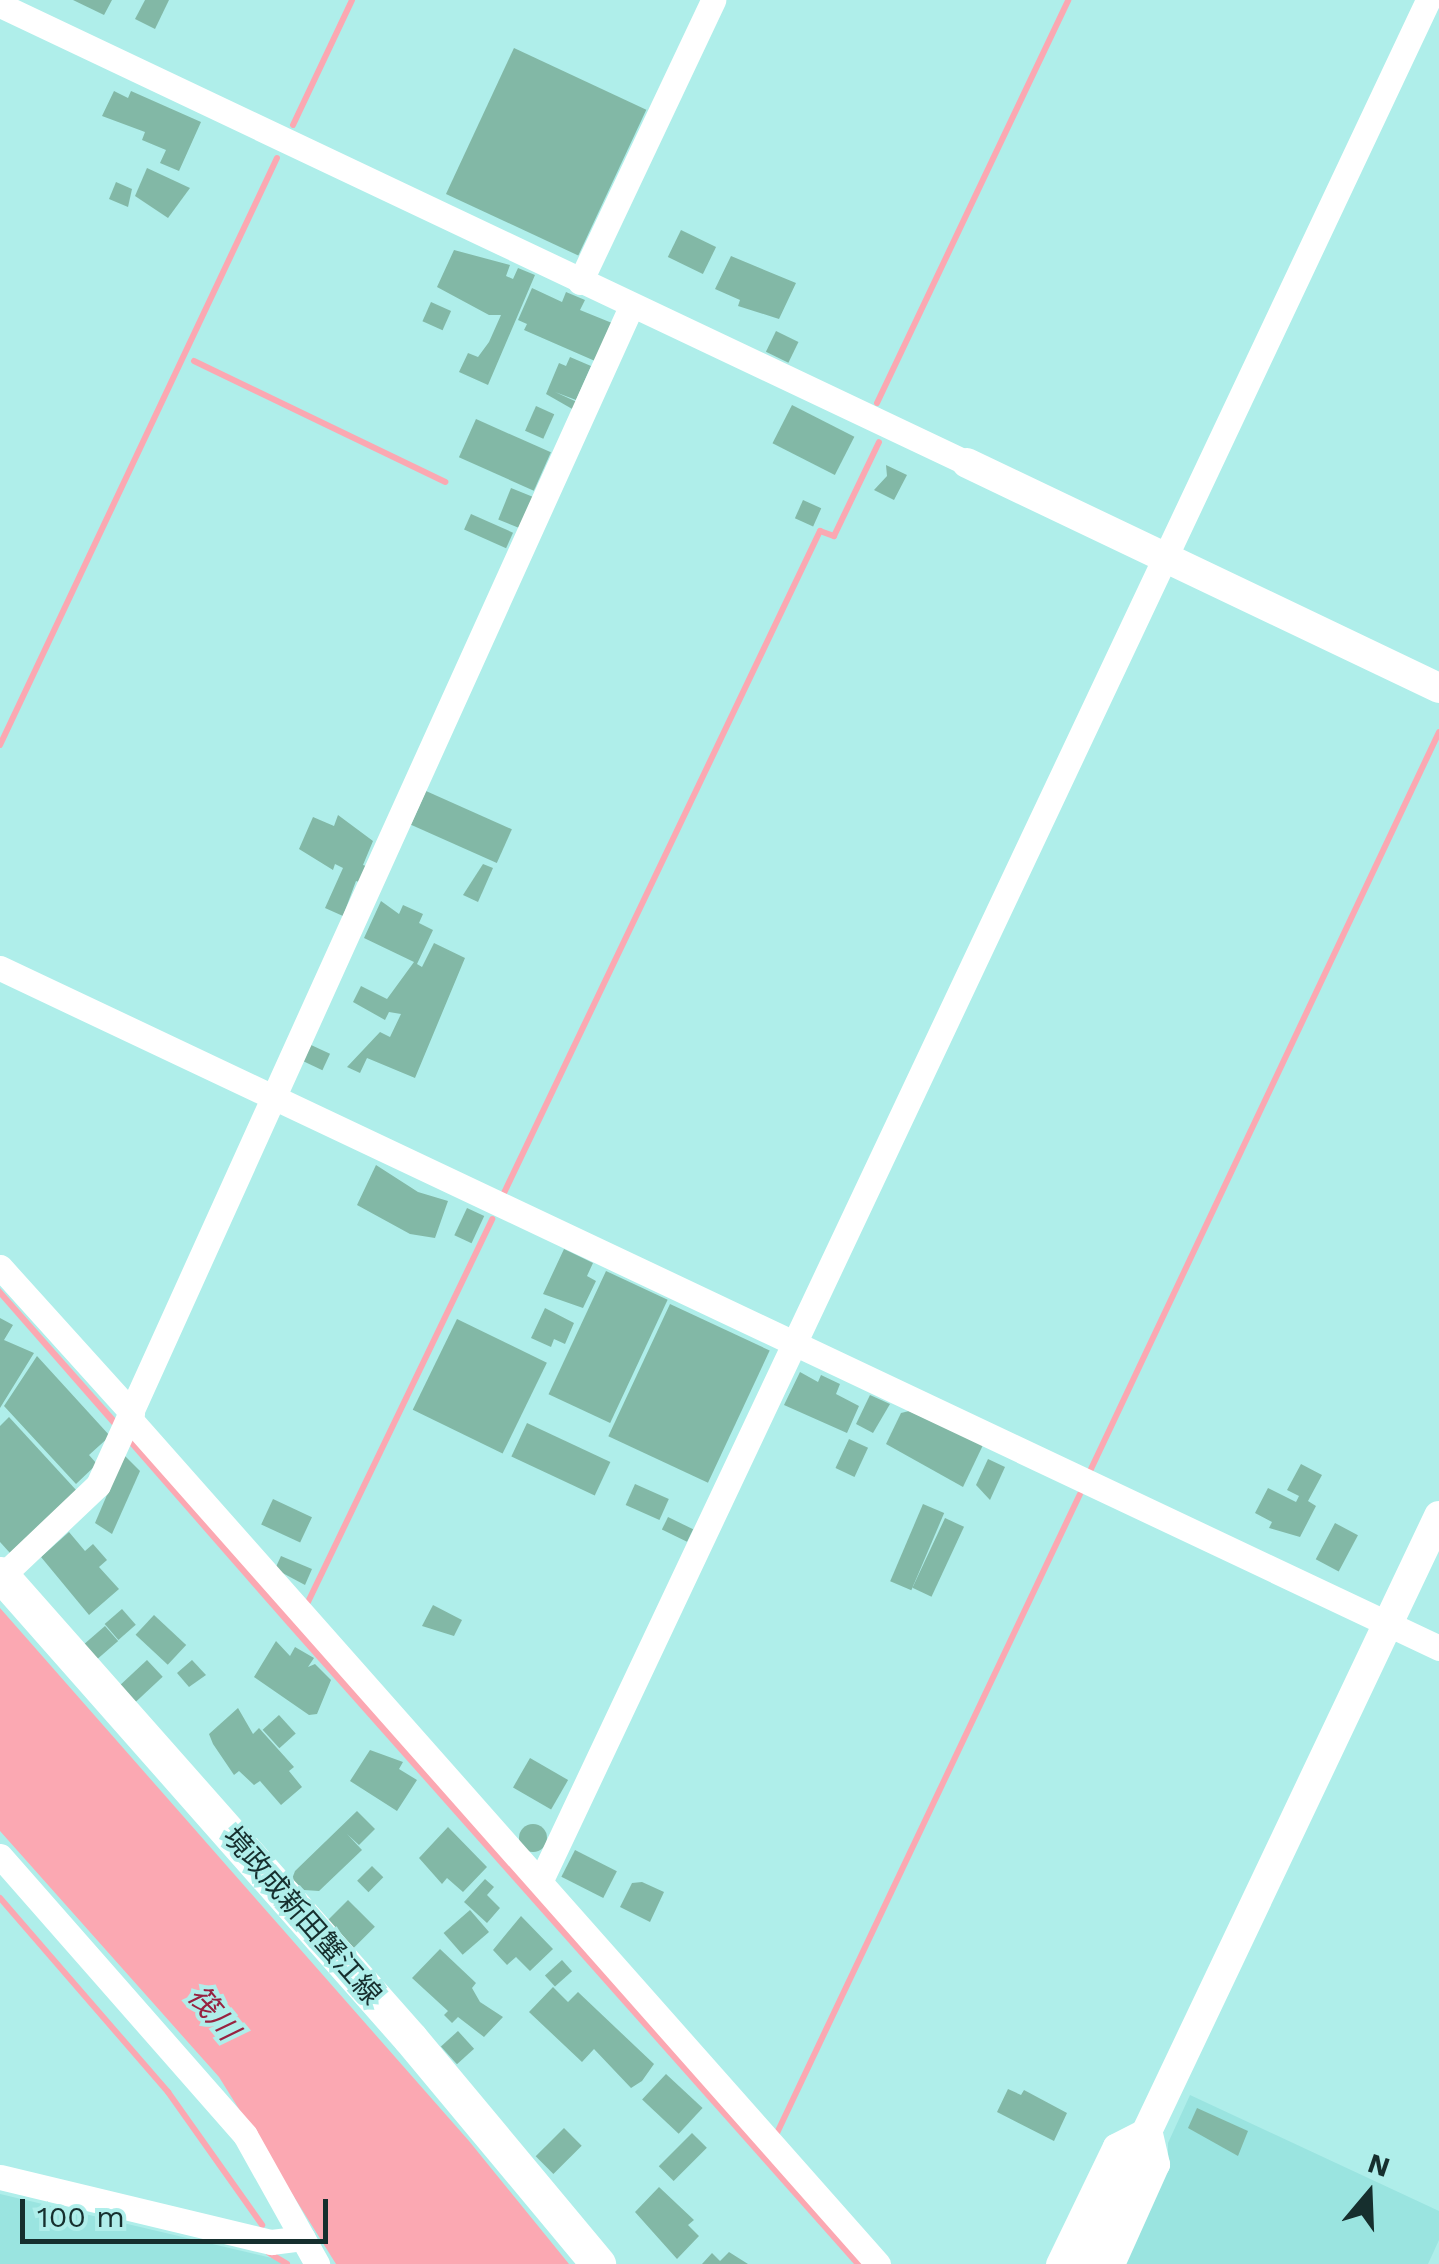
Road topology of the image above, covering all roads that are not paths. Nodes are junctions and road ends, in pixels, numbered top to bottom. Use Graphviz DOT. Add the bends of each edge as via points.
graph roads {
  1 [pos="713,0"];
  2 [pos="1428,0"];
  3 [pos="0,5"];
  4 [pos="580,282"];
  5 [pos="631,307"];
  6 [pos="967,463"];
  7 [pos="1166,558"];
  8 [pos="1439,688"];
  9 [pos="0,968"];
  10 [pos="275,1097"];
  11 [pos="0,1267"];
  12 [pos="794,1346"];
  13 [pos="127,1424"];
  14 [pos="1439,1516"];
  15 [pos="1,1575"];
  16 [pos="1388,1624"];
  17 [pos="1439,1648"];
  18 [pos="5,1868"];
  19 [pos="541,1880"];
  20 [pos="1149,2129"];
  21 [pos="0,2177"];
  22 [pos="303,2238"];
  23 [pos="318,2264"];
  24 [pos="598,2264"];
  25 [pos="878,2264"];
  26 [pos="1058,2264"];
  27 [pos="1084,2264"];
  28 [pos="1112,2264"];
  1 -- 4 [label="street"];
  2 -- 7 [label="street"];
  3 -- 4 [label="street"];
  4 -- 5 [label="street"];
  5 -- 6 [label="street"];
  5 -- 10 [label="street"];
  6 -- 7 [label="street"];
  7 -- 8 [label="street"];
  7 -- 12 [label="street"];
  9 -- 10 [label="street"];
  10 -- 12 [label="street"];
  10 -- 13 [label="street"];
  11 -- 13 [label="street"];
  12 -- 16 [label="street"];
  12 -- 19 [label="street"];
  13 -- 15 [label="street" via="98,1485"];
  13 -- 19 [label="street"];
  14 -- 16 [label="street"];
  15 -- 24 [label="main road, 境政成新田蟹江線" via="410,2038"];
  16 -- 17 [label="street"];
  16 -- 20 [label="street"];
  18 -- 22 [label="street" via="245,2135"];
  19 -- 25 [label="street"];
  20 -- 26 [label="street" via="1114,2146"];
  20 -- 27 [label="street"];
  20 -- 28 [label="street" via="1157,2164"];
  21 -- 22 [label="street" via="271,2242"];
  22 -- 23 [label="street"];
}
